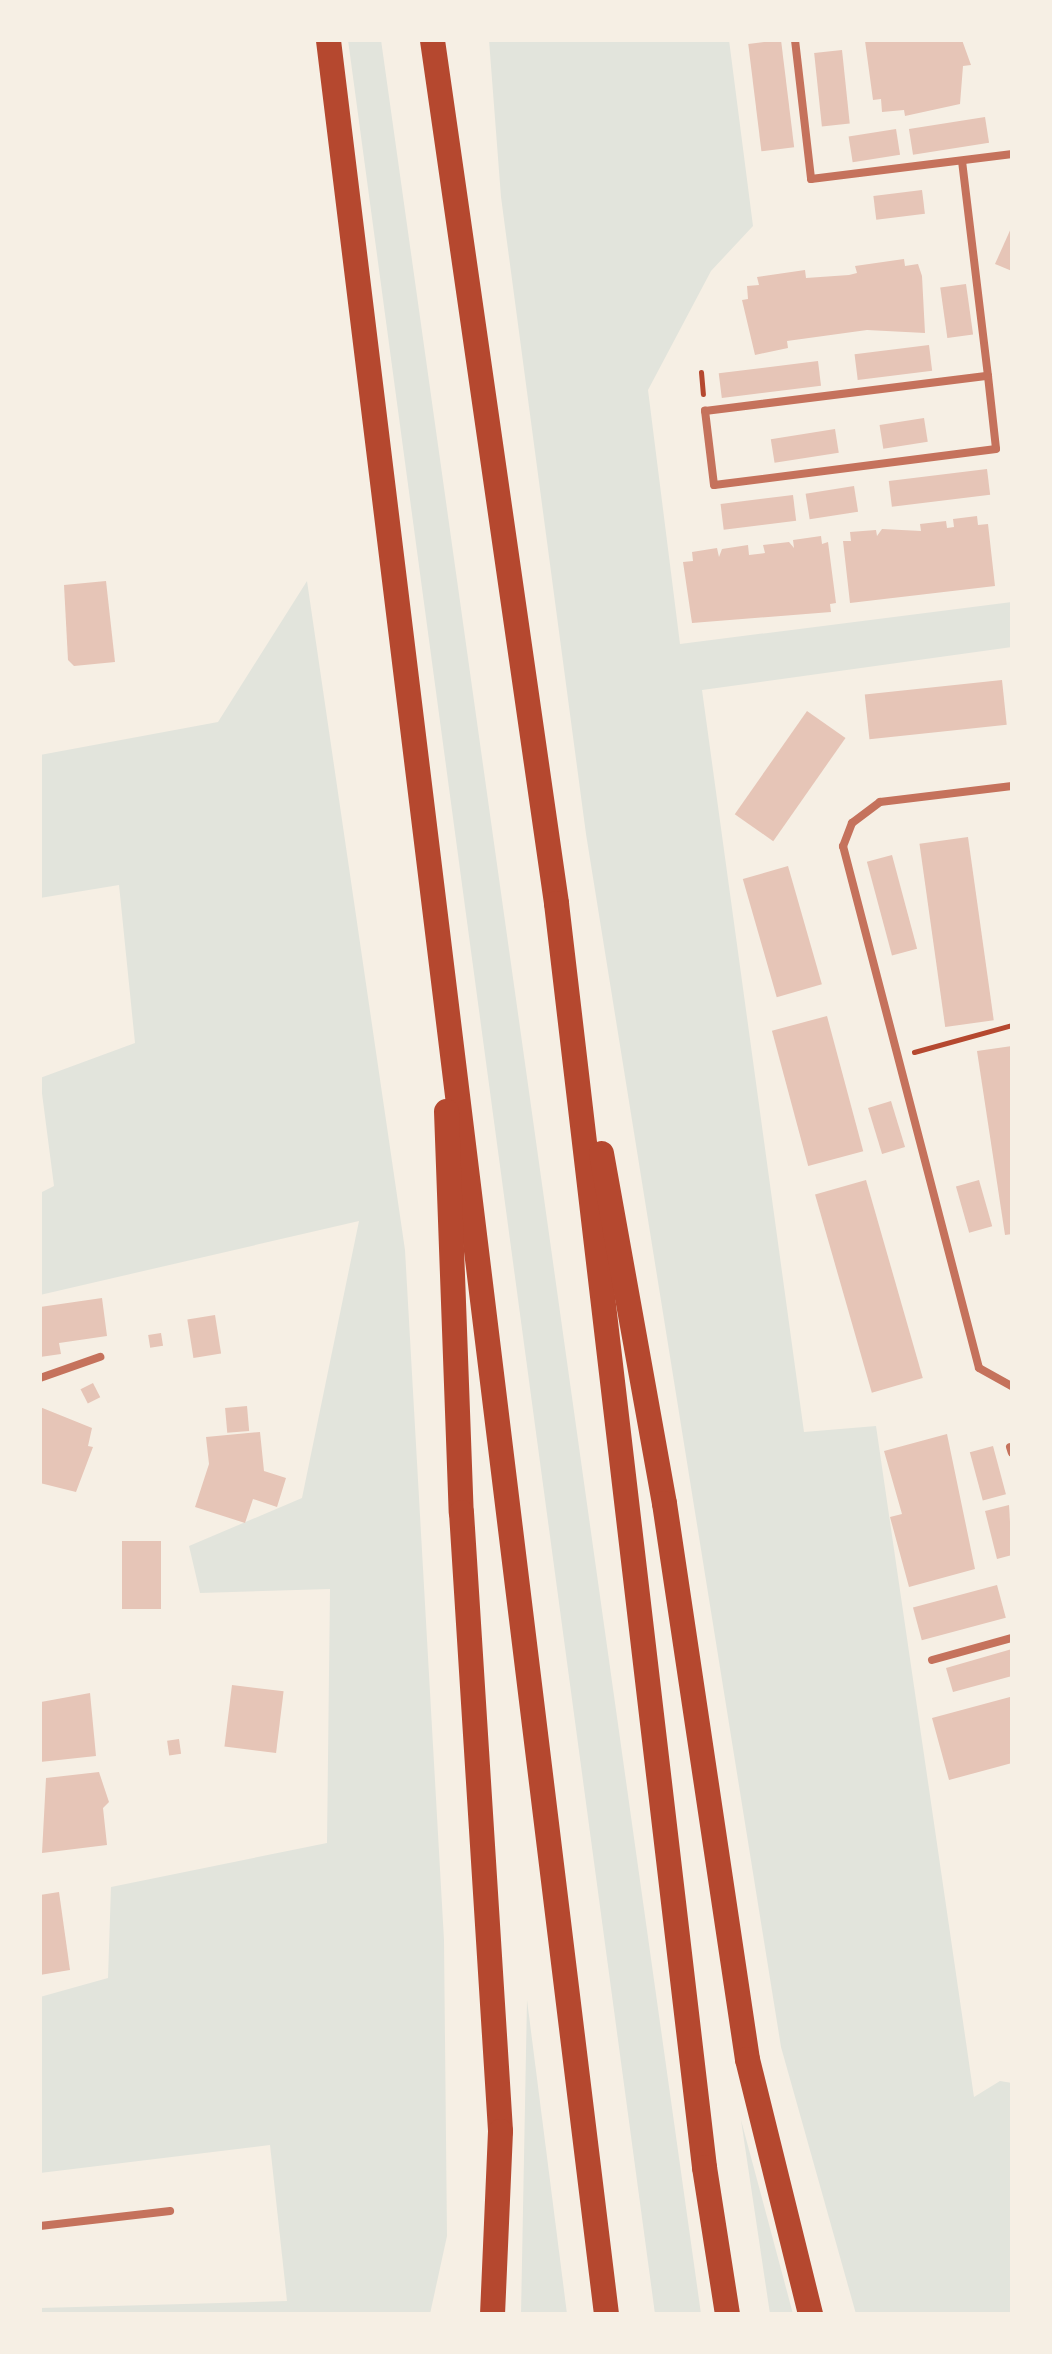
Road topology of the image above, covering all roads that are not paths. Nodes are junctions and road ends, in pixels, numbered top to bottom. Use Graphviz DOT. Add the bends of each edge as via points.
graph roads {
  1 [pos="328,40"];
  2 [pos="432,40"];
  3 [pos="795,40"];
  4 [pos="1012,154"];
  5 [pos="962,161"];
  6 [pos="988,376"];
  7 [pos="1012,786"];
  8 [pos="556,903"];
  9 [pos="438,922"];
  10 [pos="100,1357"];
  11 [pos="40,1378"];
  12 [pos="1012,1386"];
  13 [pos="1012,1638"];
  14 [pos="932,1660"];
  15 [pos="170,2212"];
  16 [pos="40,2226"];
  17 [pos="492,2314"];
  18 [pos="606,2314"];
  19 [pos="727,2314"];
  20 [pos="810,2314"];
  1 -- 9 [label="highway"];
  2 -- 8 [label="highway"];
  3 -- 5 [label="lane" via="811,178"];
  4 -- 5 [label="lane"];
  5 -- 6 [label="lane"];
  6 -- 6 [label="lane" via="996,449 714,485 705,412"];
  7 -- 12 [label="lane" via="880,802 852,823 844,862 979,1368"];
  8 -- 19 [label="highway" via="704,2168"];
  8 -- 20 [label="highway" via="664,1503 746,2059"];
  9 -- 17 [label="highway" via="461,1512 500,2132"];
  9 -- 18 [label="highway"];
  10 -- 11 [label="lane"];
  13 -- 14 [label="lane"];
  15 -- 16 [label="lane"];
}
